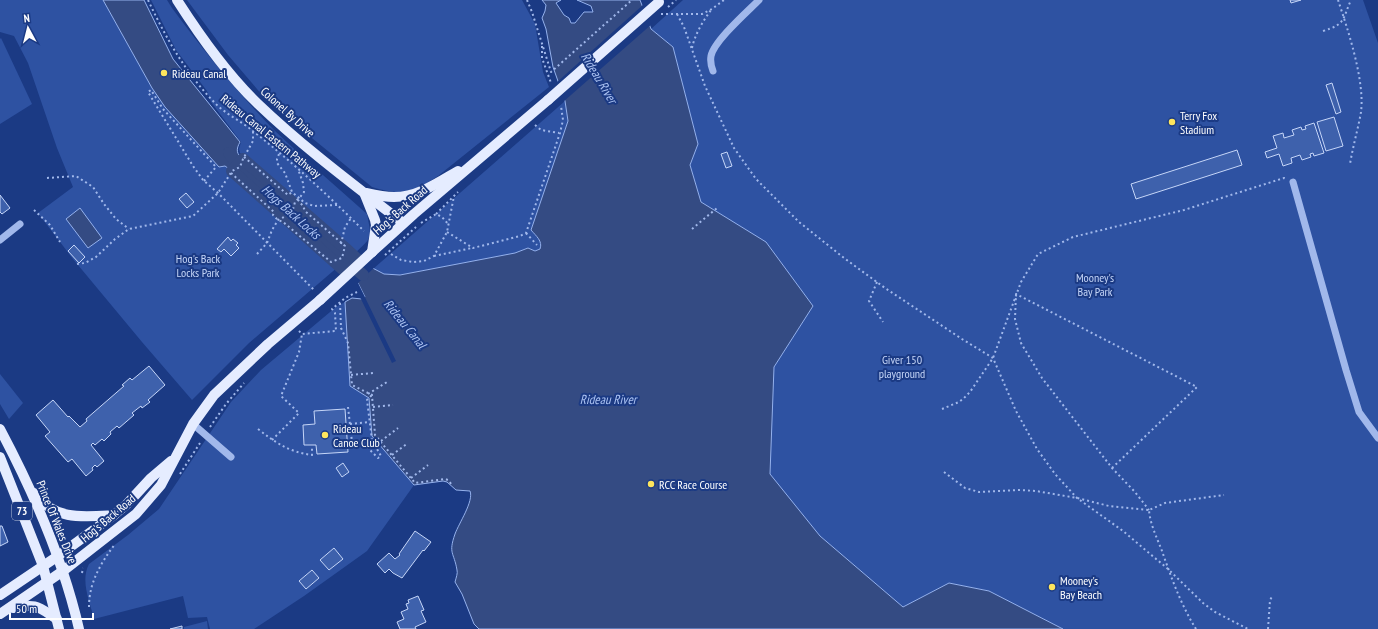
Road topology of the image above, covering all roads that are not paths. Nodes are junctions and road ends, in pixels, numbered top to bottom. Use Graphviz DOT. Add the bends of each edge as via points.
graph roads {
  1 [pos="176,0"];
  2 [pos="759,0"];
  3 [pos="660,1"];
  4 [pos="713,71"];
  5 [pos="484,155"];
  6 [pos="1293,182"];
  7 [pos="364,193"];
  8 [pos="403,223"];
  9 [pos="20,224"];
  10 [pos="0,240"];
  11 [pos="372,252"];
  12 [pos="192,424"];
  13 [pos="0,429"];
  14 [pos="1378,438"];
  15 [pos="0,457"];
  16 [pos="175,457"];
  17 [pos="231,457"];
  18 [pos="28,484"];
  19 [pos="114,515"];
  20 [pos="58,556"];
  21 [pos="43,566"];
  22 [pos="63,571"];
  23 [pos="48,582"];
  24 [pos="0,596"];
  25 [pos="9,608"];
  26 [pos="0,614"];
  27 [pos="58,624"];
  28 [pos="79,629"];
  1 -- 7 [label="main road, Colonel By Drive" via="200,36 256,102"];
  2 -- 4 [label="lane" via="714,48 710,63"];
  3 -- 5 [label="main road, Hog's Back Road, bridge"];
  5 -- 7 [label="main road" via="430,188 407,196"];
  5 -- 8 [label="main road, Hog's Back Road"];
  6 -- 14 [label="lane" via="1359,412"];
  7 -- 8 [label="main road, Colonel By Drive"];
  7 -- 11 [label="main road" via="375,220"];
  8 -- 11 [label="main road, Hog's Back Road"];
  9 -- 10 [label="lane"];
  11 -- 12 [label="main road, Hog's Back Road, bridge" via="231,378"];
  12 -- 16 [label="main road, Hog's Back Road"];
  12 -- 17 [label="lane"];
  13 -- 18 [label="main road, Prince Of Wales Drive / 73"];
  15 -- 21 [label="main road, 73"];
  16 -- 19 [label="main road, Hog's Back Road"];
  16 -- 22 [label="main road, Hog's Back Road" via="161,485 136,514"];
  18 -- 19 [label="main road" via="42,502 62,514 76,517"];
  18 -- 20 [label="main road, Prince Of Wales Drive / 73"];
  19 -- 20 [label="main road, Hog's Back Road"];
  20 -- 21 [label="main road, Hog's Back Road"];
  20 -- 22 [label="main road, Prince Of Wales Drive / 73"];
  21 -- 23 [label="main road, 73"];
  21 -- 24 [label="main road, Hog's Back Road"];
  22 -- 23 [label="main road, Hog's Back Road"];
  22 -- 28 [label="main road, Prince Of Wales Drive / 73"];
  23 -- 25 [label="main road, Hog's Back Road"];
  23 -- 27 [label="main road, 73"];
  25 -- 26 [label="main road, Hog's Back Road"];
  25 -- 27 [label="main road" via="34,605"];
}
